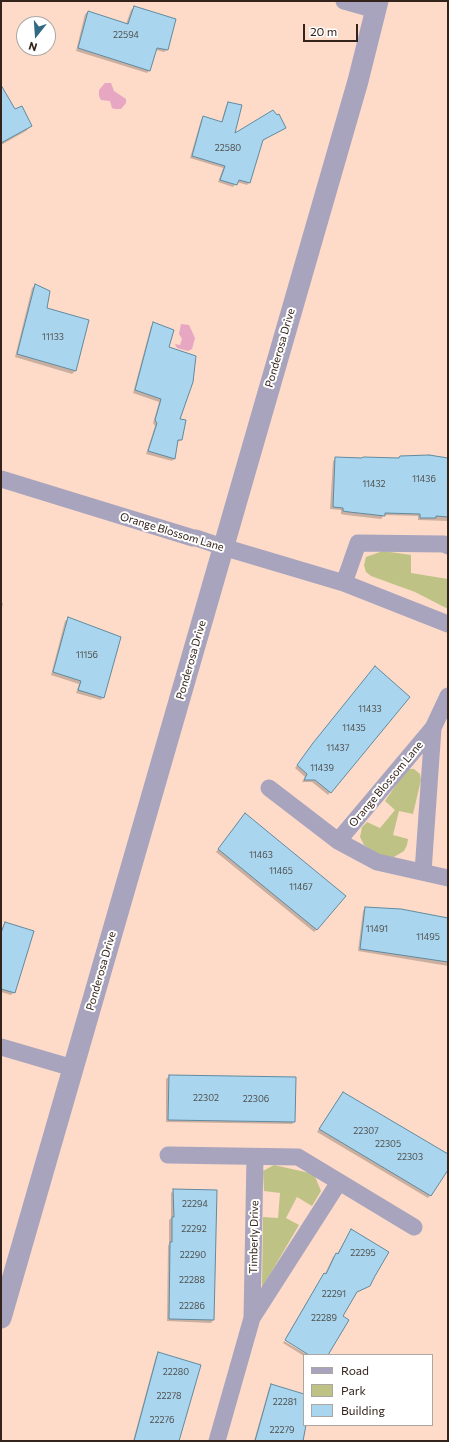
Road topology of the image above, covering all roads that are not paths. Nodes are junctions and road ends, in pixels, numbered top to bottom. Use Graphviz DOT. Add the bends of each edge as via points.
graph roads {
  1 [pos="344,1"];
  2 [pos="377,6"];
  3 [pos="1,479"];
  4 [pos="448,546"];
  5 [pos="223,547"];
  6 [pos="344,583"];
  7 [pos="448,624"];
  8 [pos="448,696"];
  9 [pos="433,728"];
  10 [pos="269,788"];
  11 [pos="338,841"];
  12 [pos="423,872"];
  13 [pos="448,878"];
  14 [pos="1,1047"];
  15 [pos="73,1068"];
  16 [pos="168,1155"];
  17 [pos="255,1157"];
  18 [pos="339,1182"];
  19 [pos="414,1227"];
  20 [pos="1,1318"];
  21 [pos="252,1318"];
  22 [pos="217,1441"];
  1 -- 2 [label="street"];
  2 -- 5 [label="street, Ponderosa Drive"];
  3 -- 5 [label="street, Orange Blossom Lane"];
  4 -- 6 [label="street" via="358,543"];
  5 -- 6 [label="street, Orange Blossom Lane"];
  5 -- 15 [label="street, Ponderosa Drive"];
  6 -- 7 [label="street, Orange Blossom Lane"];
  8 -- 9 [label="street, Orange Blossom Lane"];
  9 -- 11 [label="street, Orange Blossom Lane"];
  9 -- 12 [label="street, Orange Blossom Lane"];
  10 -- 11 [label="street"];
  11 -- 12 [label="street" via="377,862"];
  12 -- 13 [label="street"];
  14 -- 15 [label="street"];
  15 -- 20 [label="street, Ponderosa Drive"];
  16 -- 17 [label="street"];
  17 -- 18 [label="street" via="298,1157"];
  17 -- 21 [label="street, Timberly Drive"];
  18 -- 19 [label="street"];
  18 -- 21 [label="street, Timberly Drive"];
  21 -- 22 [label="street, Timberly Drive"];
}
